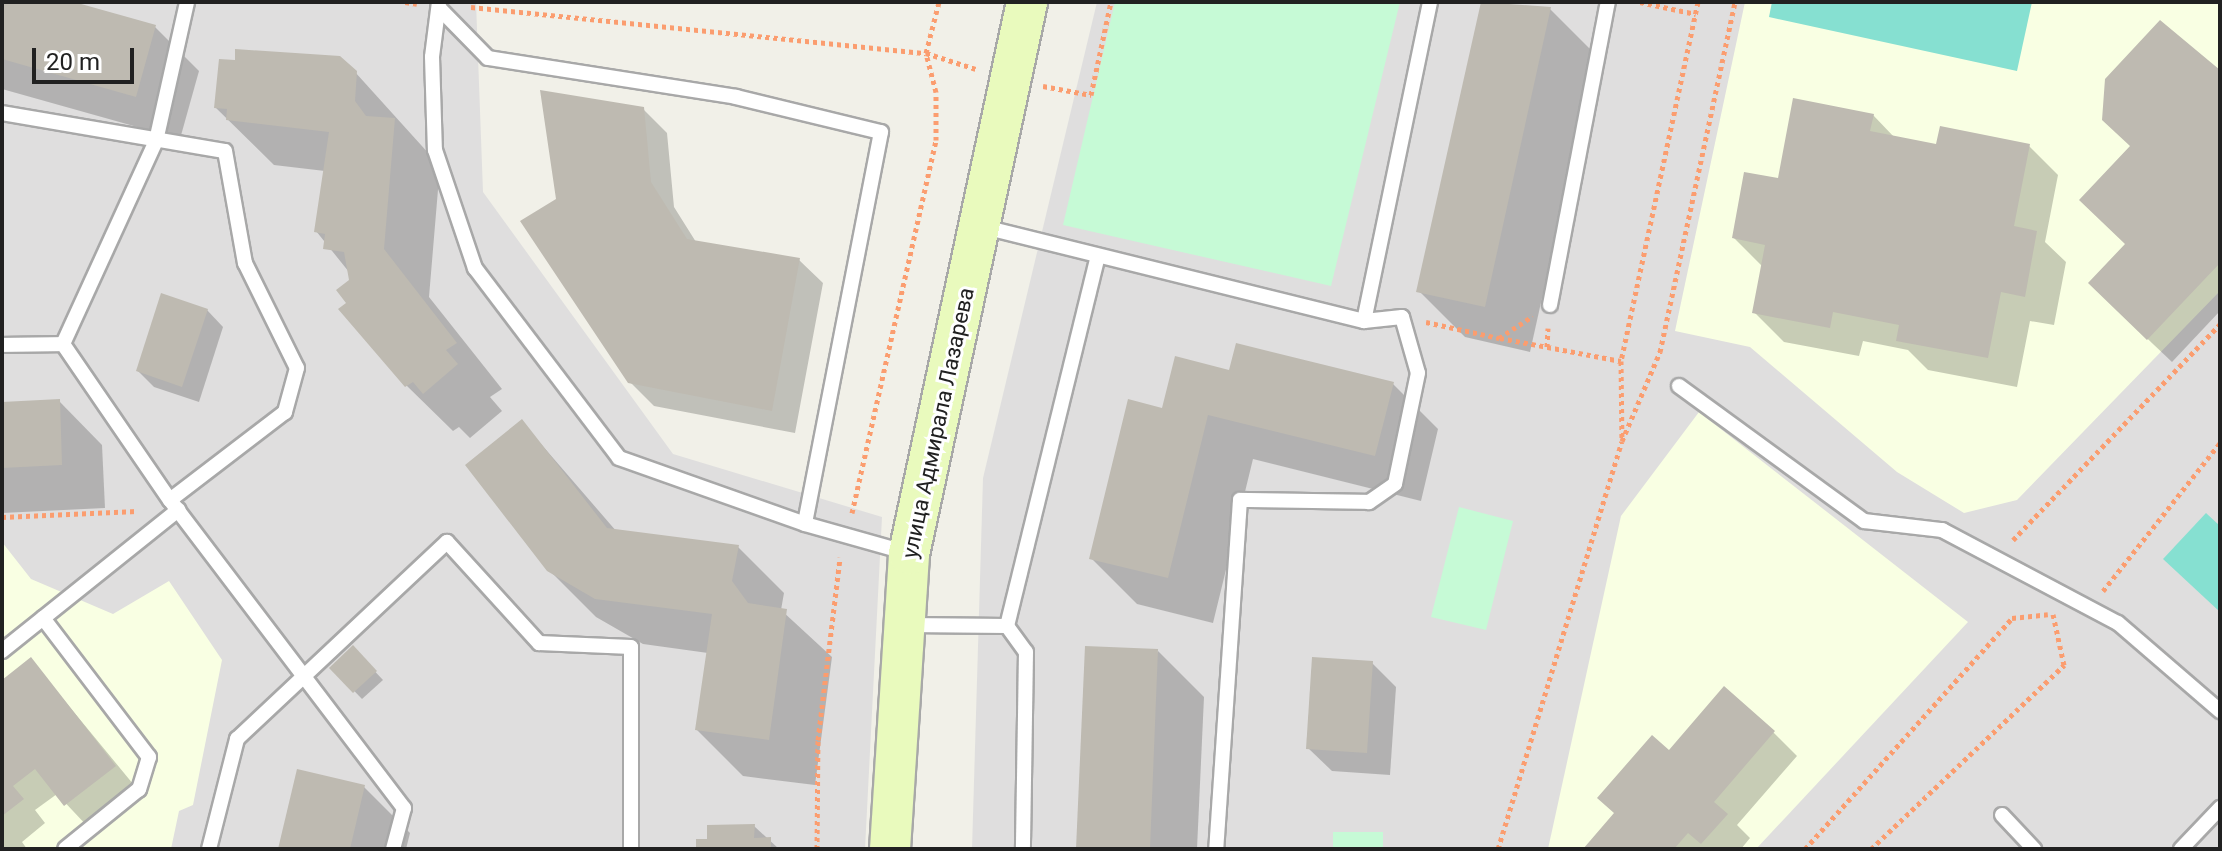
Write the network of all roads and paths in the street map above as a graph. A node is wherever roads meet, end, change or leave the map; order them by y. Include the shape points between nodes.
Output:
1 (187, 2) edge
2 (405, 2) edge
3 (939, 2) edge
4 (1027, 2) edge
5 (1430, 2) edge
6 (1608, 2) edge
7 (1640, 2) edge
8 (1698, 2) edge
9 (1735, 2) edge
10 (439, 5) edge
11 (1696, 14) junction
12 (926, 53) junction
13 (2, 113) edge
14 (156, 141) junction
15 (980, 226) junction
16 (1098, 256) junction
17 (1550, 305) joint
18 (1402, 317) junction
19 (1364, 321) junction
20 (2220, 324) edge
21 (1499, 338) junction
22 (63, 344) junction
23 (2, 345) edge
24 (1621, 361) junction
25 (1679, 386) dead end
26 (1622, 441) junction
27 (2220, 443) edge
28 (174, 505) junction
29 (2, 517) edge
30 (805, 524) junction
31 (845, 536) junction
32 (909, 554) junction
33 (1995, 558) junction
34 (2064, 595) junction
35 (2090, 608) junction
36 (2053, 613) junction
37 (43, 618) junction
38 (904, 625) junction
39 (1007, 626) junction
40 (2, 651) edge
41 (304, 671) junction
42 (2220, 711) edge
43 (2220, 808) edge
44 (2002, 815) dead end
45 (65, 849) edge
46 (209, 849) edge
47 (393, 849) edge
48 (631, 849) edge
49 (817, 849) edge
50 (890, 849) edge
51 (1023, 849) edge
52 (1216, 849) edge
53 (1498, 849) edge
54 (1805, 849) edge
55 (1871, 849) edge
56 (2034, 849) edge
57 (2181, 849) edge

1 - 14 lane
2 - 10 path
3 - 12 path
4 - 15 street, улица Адмирала Лазарева
5 - 19 lane
6 - 17 lane
7 - 11 path
8 - 11 path
9 - 26 path via 1660,352
10 - 12 path
10 - 30 lane via 432,57 435,150 475,268 619,458
10 - 30 lane via 488,58 736,97 881,132
11 - 24 path
12 - 31 path via 936,92 936,140
13 - 14 lane
14 - 22 lane
14 - 28 lane via 225,151 245,263 297,368 285,412
15 - 16 lane
15 - 32 street, улица Адмирала Лазарева
16 - 19 lane
16 - 39 lane
17 - 21 path
18 - 19 lane
18 - 21 path
18 - 52 lane via 1418,373 1395,484 1369,502 1240,500
20 - 33 path
21 - 24 path
22 - 23 lane
22 - 28 lane
24 - 26 path
25 - 33 lane via 1864,521 1942,530
26 - 53 path
27 - 35 path
28 - 29 path
28 - 37 lane
28 - 41 lane
30 - 31 lane
31 - 32 lane
31 - 49 path via 818,740
32 - 38 street, улица Адмирала Лазарева
33 - 34 lane
34 - 35 lane
34 - 36 path
35 - 42 lane via 2118,623
36 - 54 path via 2012,618
36 - 55 path via 2064,665
37 - 40 lane
37 - 45 lane via 149,757 139,789
38 - 39 lane
38 - 50 street, улица Адмирала Лазарева
39 - 51 lane via 1026,652
41 - 46 lane via 237,739
41 - 47 lane via 404,808
41 - 48 lane via 447,542 539,643 631,647
43 - 57 lane
44 - 56 lane

